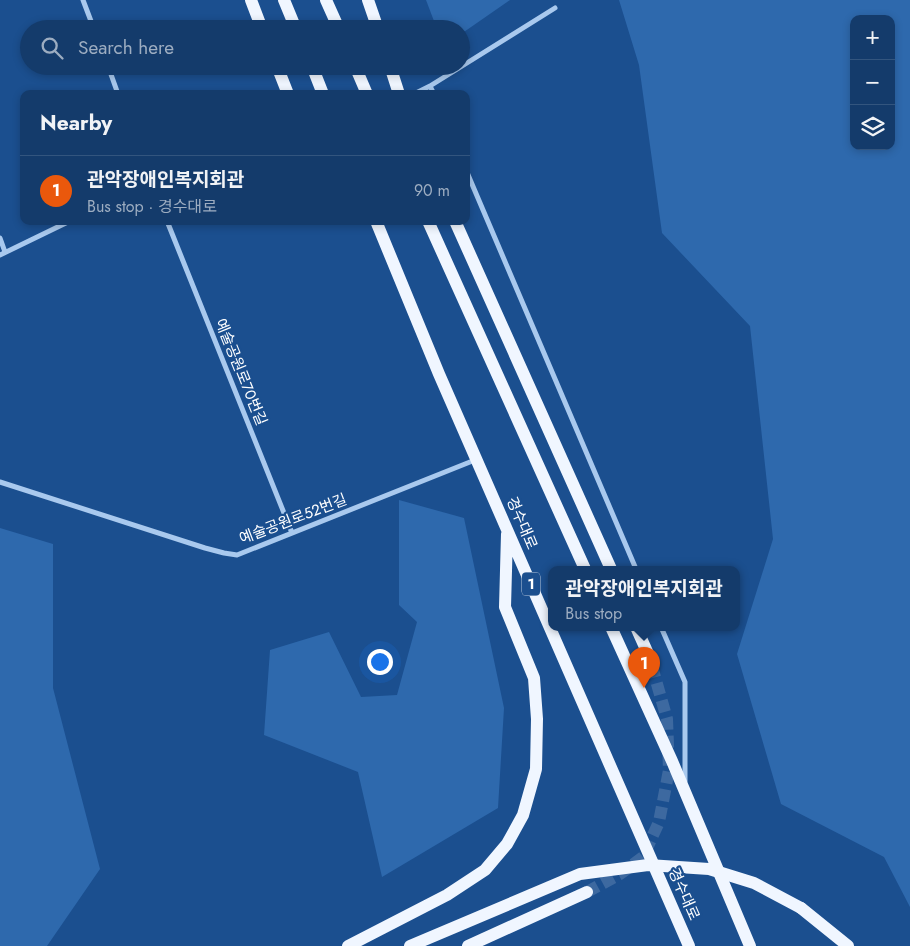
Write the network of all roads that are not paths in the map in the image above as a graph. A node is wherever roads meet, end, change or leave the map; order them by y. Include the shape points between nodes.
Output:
1 (83, 0) edge
2 (251, 0) edge
3 (284, 0) edge
4 (326, 0) edge
5 (368, 0) edge
6 (555, 8) dead end
7 (91, 20) edge
8 (259, 20) edge
9 (292, 20) edge
10 (335, 20) edge
11 (375, 20) edge
12 (470, 61) edge
13 (111, 75) edge
14 (281, 75) edge
15 (316, 75) edge
16 (359, 75) edge
17 (393, 75) edge
18 (448, 75) edge
19 (430, 86) junction
20 (117, 90) edge
21 (286, 90) edge
22 (321, 90) edge
23 (365, 90) edge
24 (398, 90) edge
25 (422, 90) edge
26 (432, 90) edge
27 (470, 179) edge
28 (62, 225) edge
29 (169, 225) edge
30 (378, 225) edge
31 (430, 225) edge
32 (457, 225) edge
33 (0, 238) edge
34 (3, 253) edge
35 (478, 459) junction
36 (0, 482) edge
37 (507, 529) junction
38 (292, 533) junction
39 (584, 566) edge
40 (610, 566) edge
41 (635, 566) edge
42 (548, 623) edge
43 (552, 631) edge
44 (613, 631) edge
45 (638, 631) edge
46 (663, 631) edge
47 (650, 656) tunnel mouth
48 (685, 792) junction
49 (587, 892) tunnel mouth
50 (348, 946) edge
51 (410, 946) edge
52 (468, 946) edge
53 (689, 946) edge
54 (750, 946) edge
55 (848, 946) edge

1 - 7 street
2 - 8 main road
3 - 9 main road
4 - 10 main road
5 - 11 main road
6 - 12 street
13 - 20 street
14 - 21 main road
15 - 22 main road
16 - 23 main road
17 - 24 main road
18 - 19 street
19 - 25 street
19 - 26 street
27 - 41 street
28 - 34 street
29 - 38 street, 예술공원로70번길
30 - 35 main road, 경수대로 / 1
31 - 39 main road
32 - 40 main road
33 - 34 street
35 - 37 main road, 경수대로 / 1
35 - 38 street, 예술공원로52번길
36 - 38 street, 예술공원로52번길 via 224,553 237,555
37 - 42 main road, 경수대로 / 1
37 - 50 main road via 505,607 534,678 537,720 536,769 523,815 507,844 485,870 447,895
43 - 53 main road, 경수대로 / 1
44 - 48 main road
45 - 47 main road
46 - 48 street via 685,682
48 - 54 main road
49 - 52 main road
51 - 55 main road, bridge via 580,874 648,865 709,869 754,883 801,908

